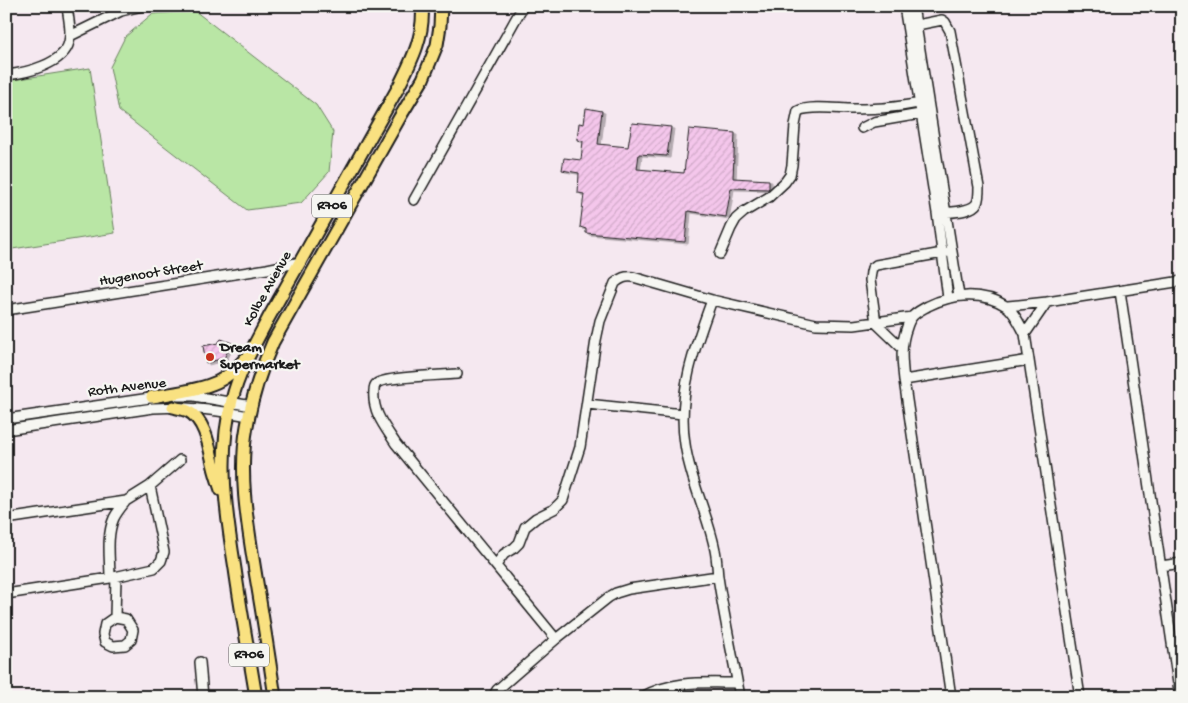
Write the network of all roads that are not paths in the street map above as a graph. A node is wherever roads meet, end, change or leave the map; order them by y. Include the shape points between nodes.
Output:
1 (67, 6) edge
2 (142, 6) edge
3 (422, 6) edge
4 (441, 6) edge
5 (523, 6) edge
6 (904, 6) edge
7 (913, 6) edge
8 (912, 26) junction
9 (70, 36) junction
10 (6, 76) edge
11 (923, 102) junction
12 (925, 113) junction
13 (862, 128) dead end
14 (414, 200) dead end
15 (937, 213) junction
16 (947, 213) junction
17 (952, 251) junction
18 (942, 253) junction
19 (720, 254) dead end
20 (300, 262) junction
21 (1182, 281) edge
22 (1120, 291) junction
23 (959, 296) junction
24 (948, 298) junction
25 (712, 300) junction
26 (1047, 302) junction
27 (1008, 306) junction
28 (6, 310) edge
29 (912, 317) junction
30 (876, 323) junction
31 (1025, 334) junction
32 (902, 348) junction
33 (249, 354) junction
34 (1030, 360) junction
35 (457, 374) dead end
36 (904, 380) junction
37 (152, 397) junction
38 (587, 404) junction
39 (173, 407) junction
40 (230, 408) junction
41 (250, 411) junction
42 (683, 414) junction
43 (6, 419) edge
44 (6, 430) edge
45 (180, 460) dead end
46 (150, 486) junction
47 (126, 501) junction
48 (225, 502) junction
49 (6, 520) edge
50 (1182, 563) edge
51 (496, 566) junction
52 (1161, 566) junction
53 (718, 576) junction
54 (113, 578) junction
55 (6, 594) edge
56 (115, 617) dead end
57 (556, 638) junction
58 (200, 662) dead end
59 (737, 682) junction
60 (203, 697) edge
61 (256, 697) edge
62 (275, 697) edge
63 (494, 697) edge
64 (642, 697) edge
65 (740, 697) edge
66 (951, 697) edge
67 (1080, 697) edge
68 (1180, 697) edge

1 - 9 street
2 - 9 street via 121,11
3 - 20 main road, Kolbe Avenue / R706 via 422,30 398,88
4 - 41 main road, Kolbe Avenue / R706 via 437,45 423,79 273,342
5 - 14 street
6 - 8 street
7 - 8 street
8 - 11 street
8 - 16 street via 942,20 950,31 979,187 976,206
9 - 10 street via 66,50 52,62
11 - 12 street
11 - 19 street via 798,111 790,175 769,196 736,219
12 - 13 street via 874,122
12 - 15 street
12 - 16 street
15 - 16 street
15 - 18 street
16 - 17 street
17 - 18 street
17 - 23 street
18 - 24 street
18 - 30 street via 872,268 870,280
20 - 28 street, Hugenoot Street
20 - 33 main road, Kolbe Avenue / R706
21 - 22 street
22 - 26 street
22 - 52 street
23 - 24 street
23 - 27 street via 983,297
24 - 29 street
25 - 30 street via 816,324
25 - 38 street via 633,276 620,278 600,321
25 - 42 street via 688,372
26 - 27 street
26 - 31 street
27 - 31 street
29 - 30 street
29 - 32 street
30 - 32 street
31 - 34 street
32 - 36 street
33 - 37 main road via 218,382
33 - 40 main road, Kolbe Avenue / R706
34 - 36 street
34 - 67 street
35 - 51 street via 381,380 374,386 374,405 396,444
36 - 66 street
37 - 40 street, Roth Avenue via 184,396
37 - 43 street, Roth Avenue
38 - 42 street
38 - 51 street via 580,447 563,500 525,526 519,544 504,554
39 - 40 street, Roth Avenue
39 - 44 street, Roth Avenue
39 - 48 main road via 188,412 200,424
40 - 41 street, Roth Avenue
40 - 48 main road, Kolbe Avenue / R706
41 - 62 main road, Kolbe Avenue / R706 via 244,468 245,494
42 - 53 street via 685,444 715,550
45 - 46 street
46 - 47 street
46 - 54 street via 164,552 161,561 154,568
47 - 49 street
47 - 54 street via 110,532
48 - 61 main road, Kolbe Avenue / R706
50 - 52 street
51 - 57 street
52 - 68 street
53 - 57 street via 616,593
53 - 59 street
54 - 55 street
54 - 56 street
57 - 63 street via 497,690
58 - 60 street
59 - 64 street via 667,686
59 - 65 street

